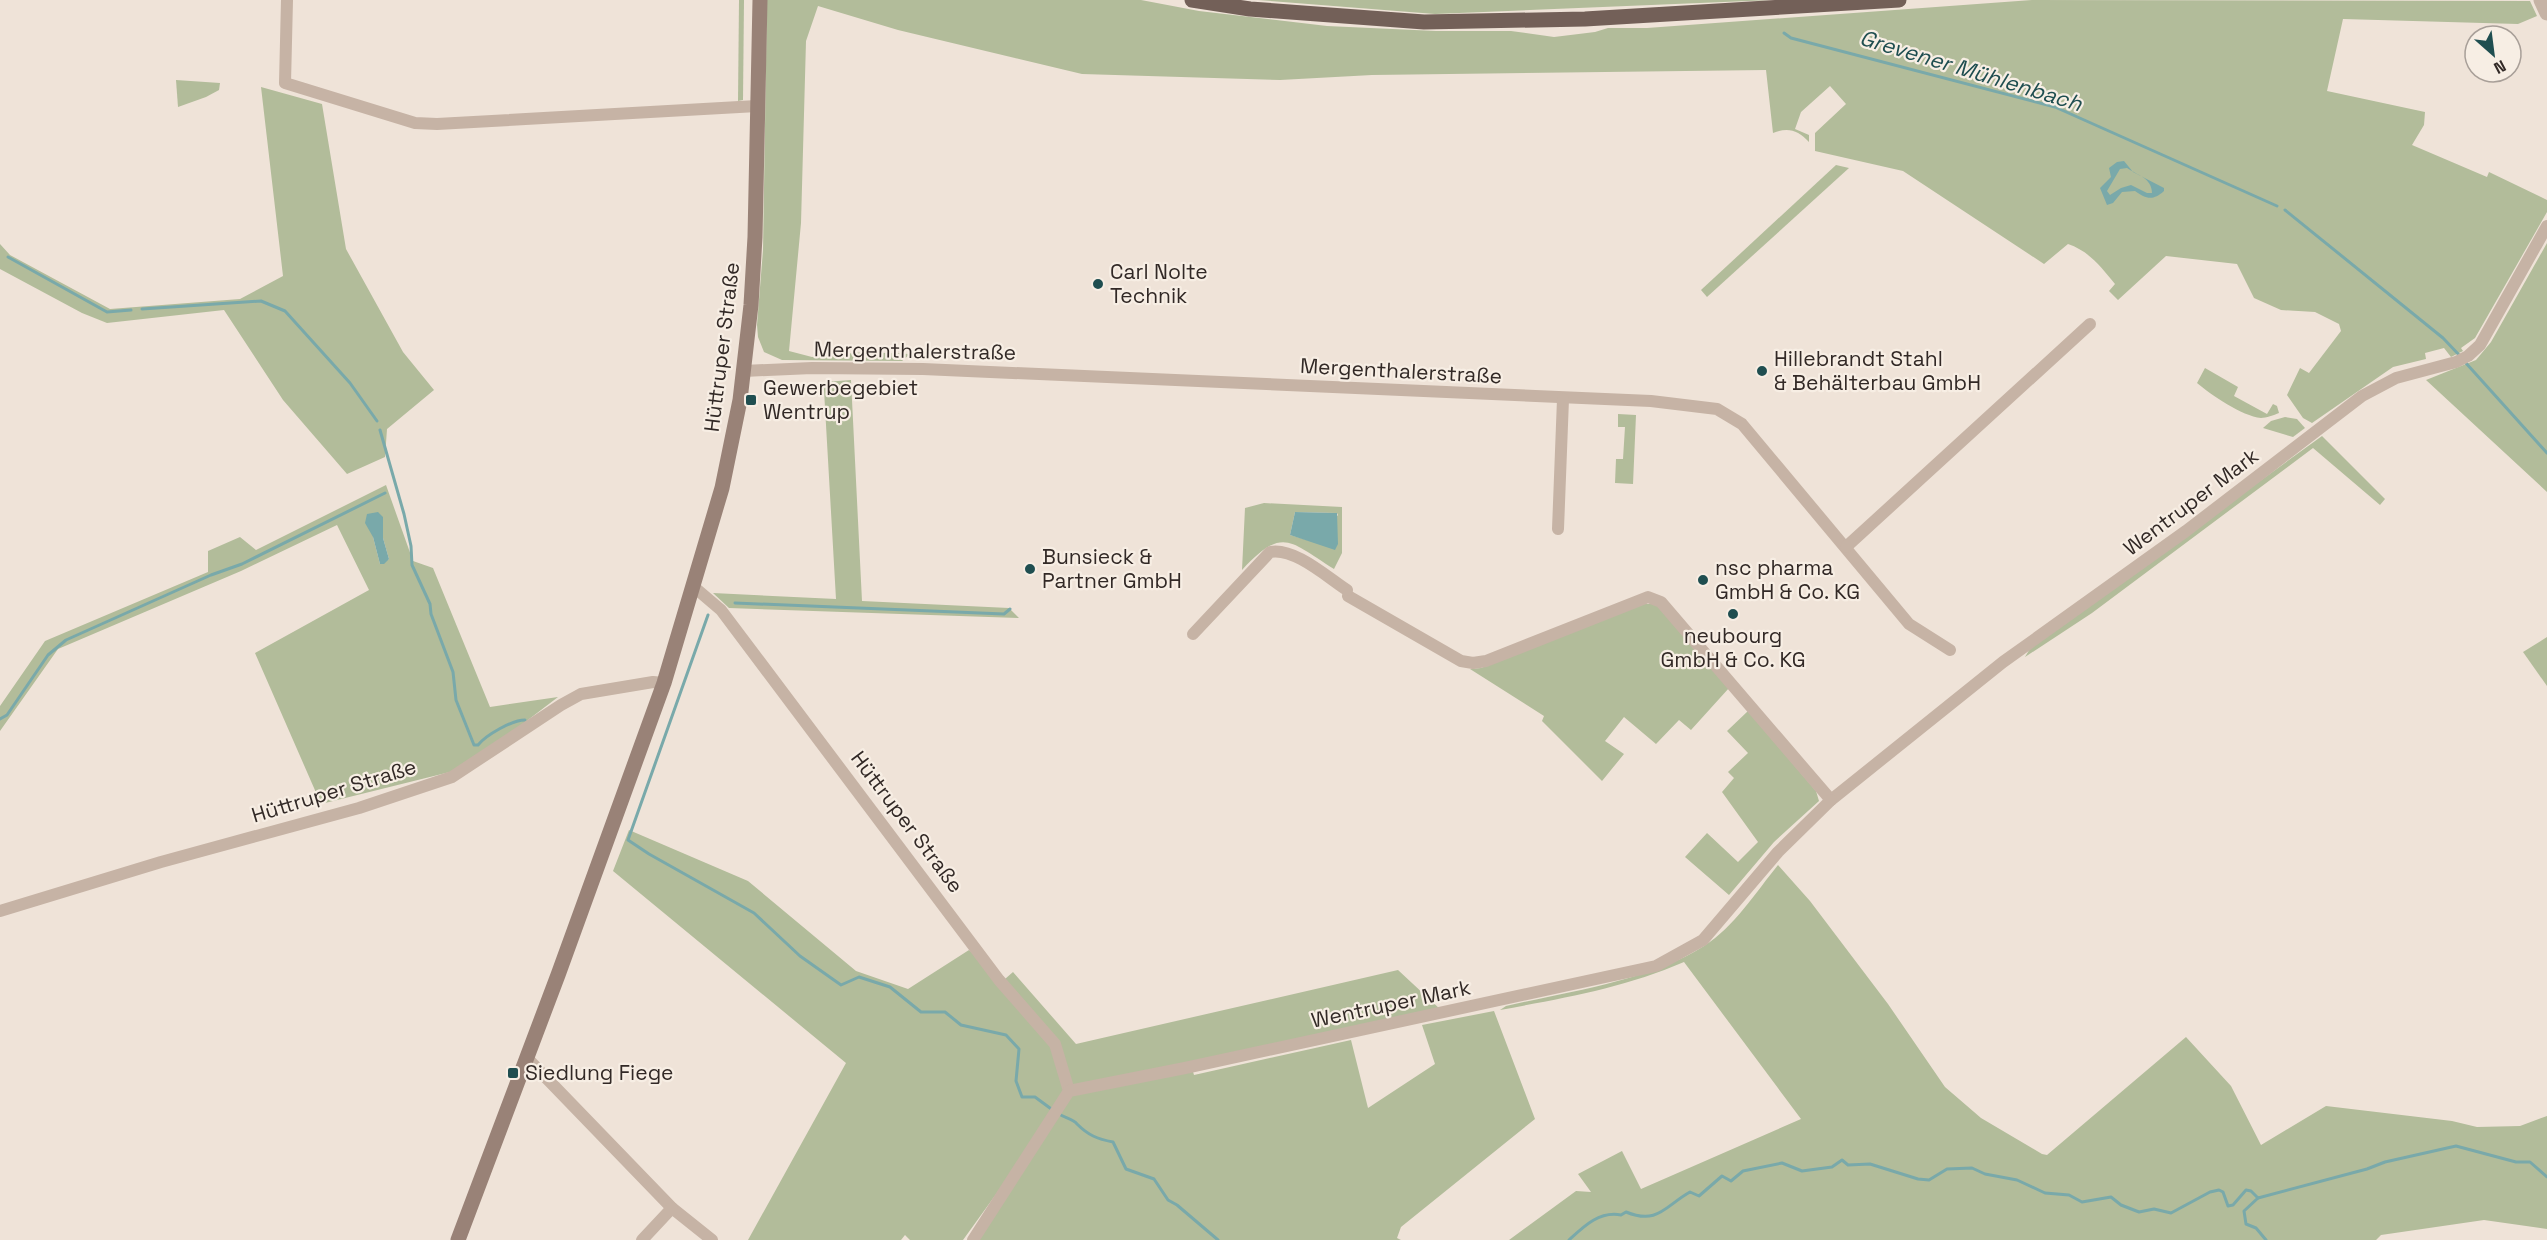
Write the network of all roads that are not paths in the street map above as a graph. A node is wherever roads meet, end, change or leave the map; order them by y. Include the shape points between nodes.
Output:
1 (287, 0) edge
2 (760, 0) edge
3 (1192, 0) edge
4 (1899, 0) edge
5 (2541, 0) edge
6 (2547, 13) edge
7 (757, 106) junction
8 (2547, 226) edge
9 (2090, 324) dead end
10 (744, 371) junction
11 (1563, 399) junction
12 (1558, 529) dead end
13 (1846, 548) junction
14 (694, 587) junction
15 (1193, 634) dead end
16 (1950, 650) dead end
17 (664, 683) junction
18 (1831, 800) junction
19 (0, 911) edge
20 (527, 1058) junction
21 (1069, 1091) junction
22 (672, 1208) junction
23 (458, 1240) edge
24 (642, 1240) edge
25 (712, 1240) edge
26 (973, 1240) edge

1 - 7 street via 285,83 397,118 437,124
2 - 7 main road, Hüttruper Straße
3 - 4 main road via 1250,9 1424,22 1585,20
5 - 6 street
7 - 10 main road, Hüttruper Straße via 755,237
8 - 18 street, Wentruper Mark via 2480,345 2468,356 2396,378 2362,396 2168,545 2003,662
9 - 13 street
10 - 11 street, Mergenthalerstraße via 924,369
10 - 14 main road, Hüttruper Straße via 722,488
11 - 12 street
11 - 13 street, Mergenthalerstraße via 1651,401 1727,413 1742,424
13 - 16 street, Mergenthalerstraße via 1909,624
14 - 17 main road, Hüttruper Straße
14 - 21 street, Hüttruper Straße via 721,610 999,980 1055,1044
15 - 18 street via 1270,552 1279,550 1291,553 1348,593 1461,661 1473,663 1648,597 1661,602
17 - 19 street, Hüttruper Straße via 581,694 452,777 359,808
17 - 20 main road, Hüttruper Straße
18 - 21 street, Wentruper Mark via 1778,852 1703,940 1656,966
20 - 22 street
20 - 23 main road, Hüttruper Straße
21 - 26 street
22 - 24 street
22 - 25 street

